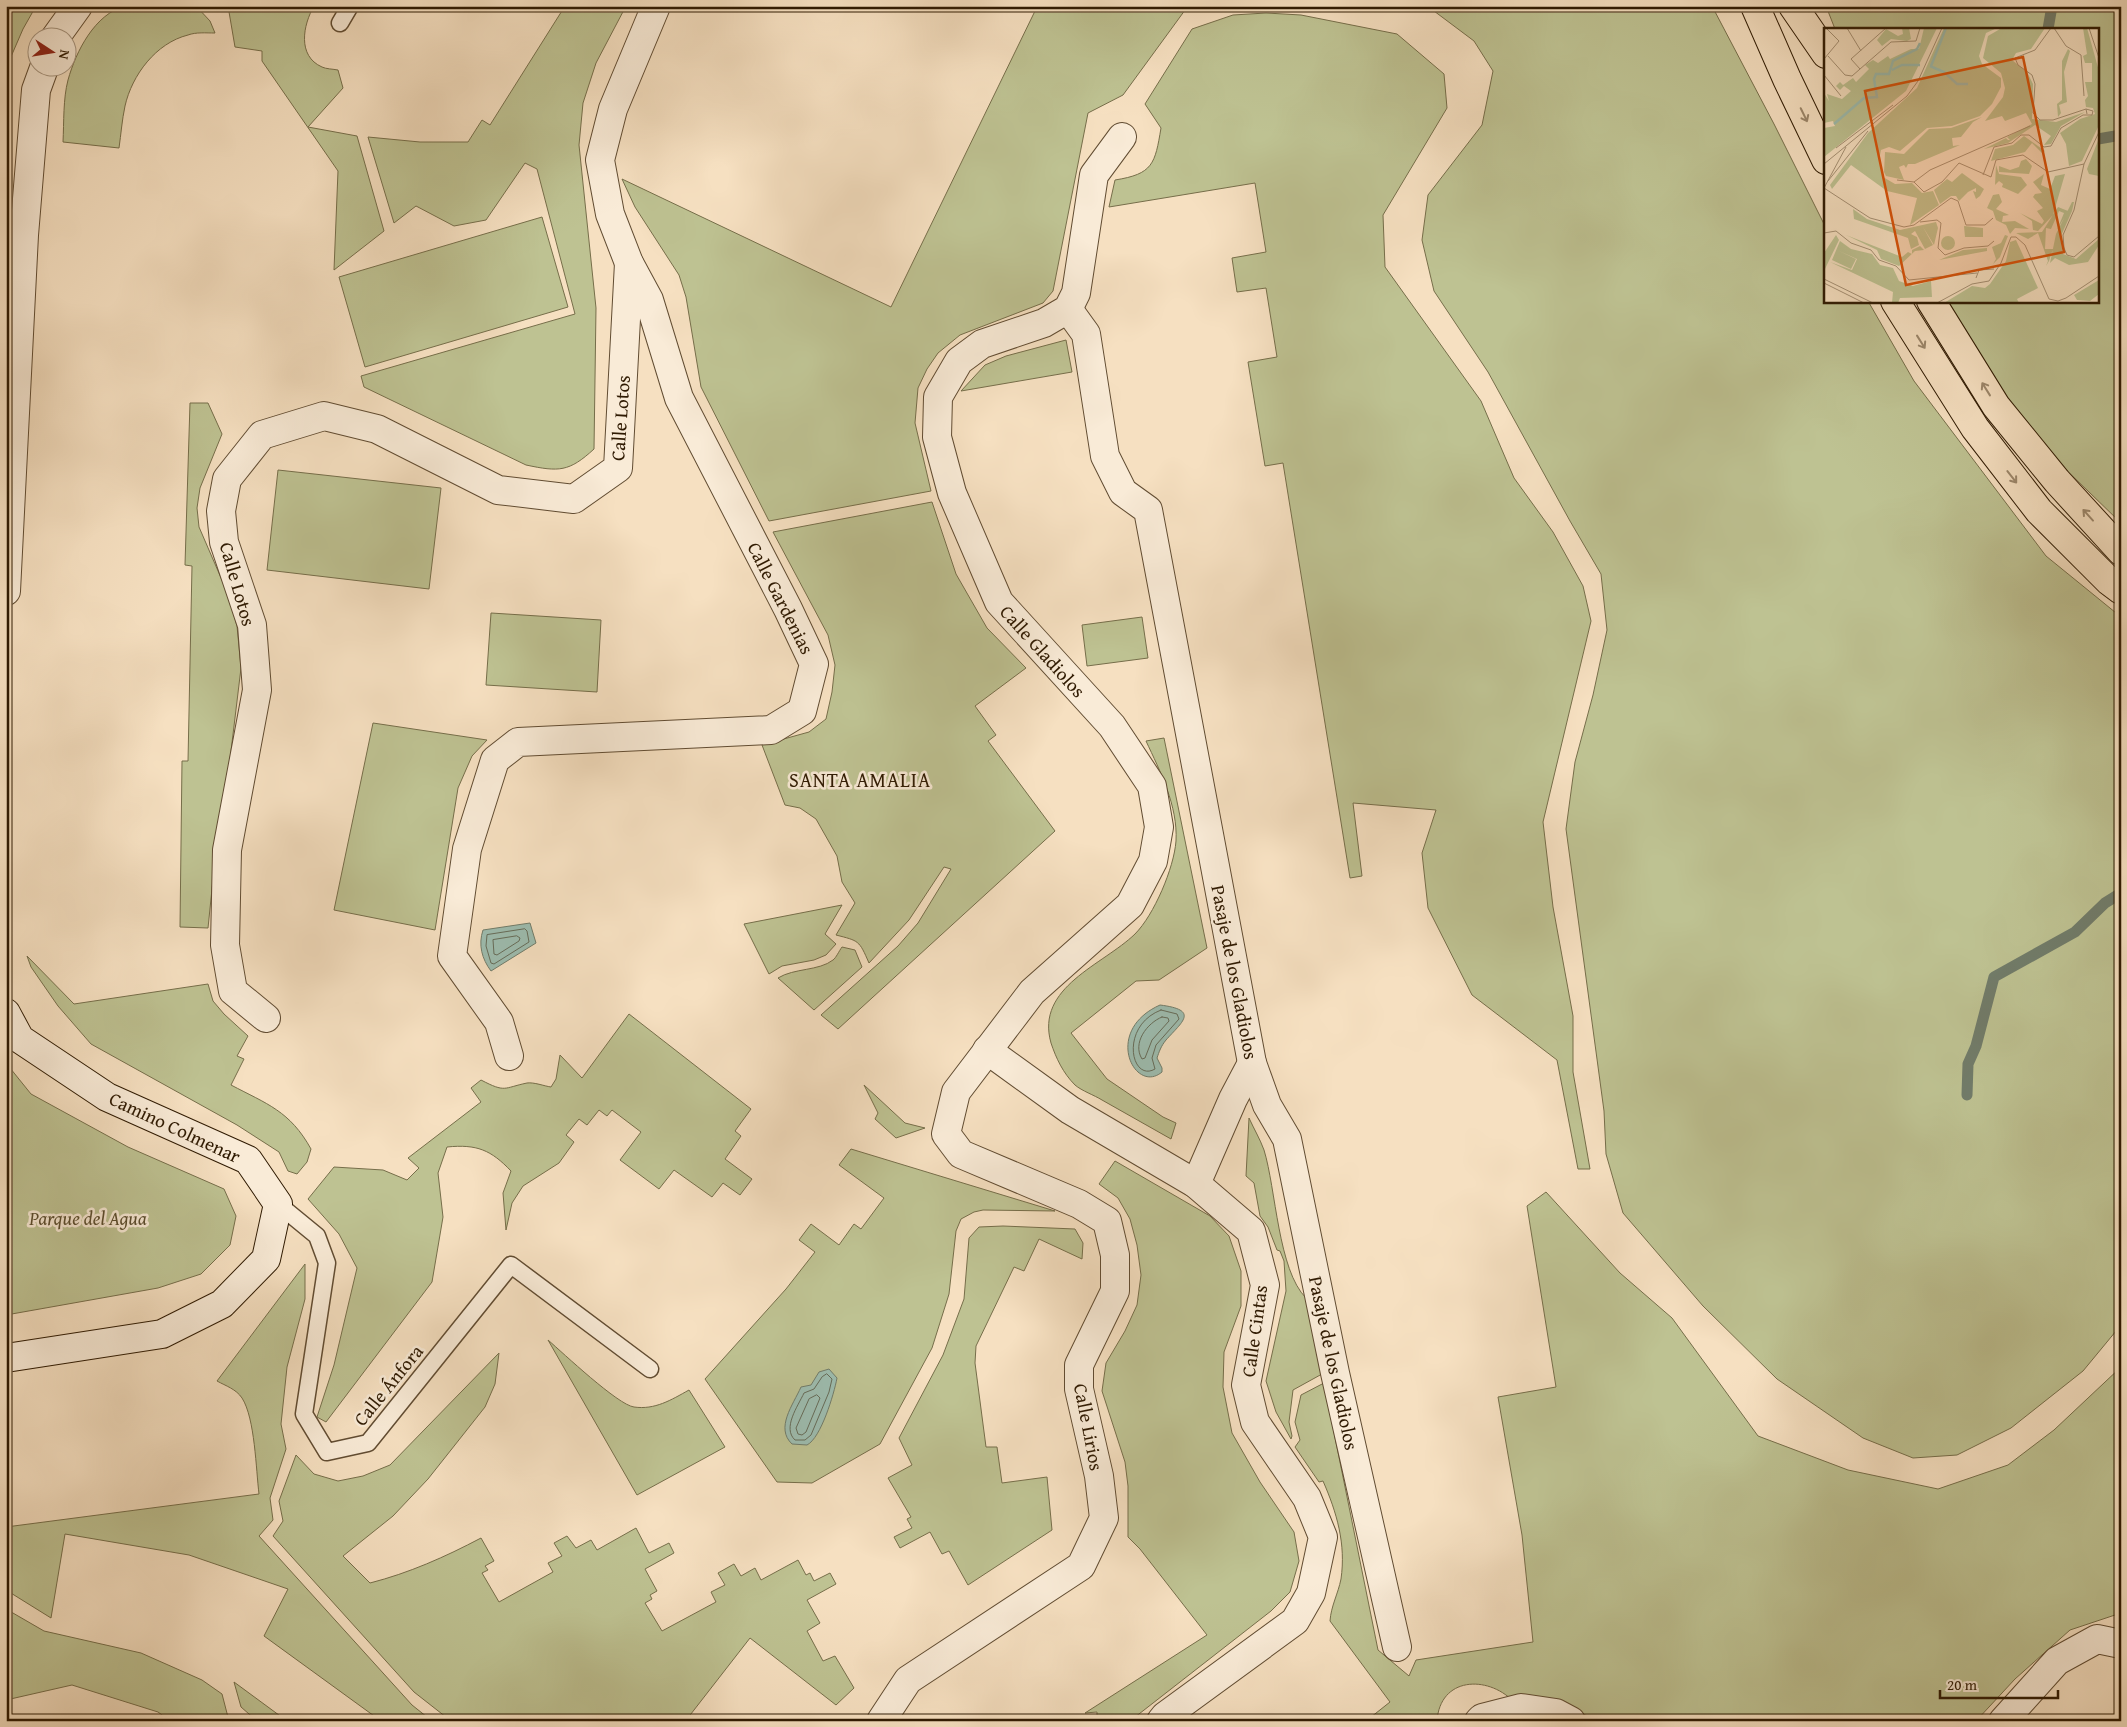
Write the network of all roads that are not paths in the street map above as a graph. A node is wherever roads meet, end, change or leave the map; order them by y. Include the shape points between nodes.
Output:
1 (78, 6) edge
2 (350, 6) edge
3 (656, 6) edge
4 (1739, 6) edge
5 (1755, 6) edge
6 (1793, 6) edge
7 (1807, 6) edge
8 (340, 23) dead end
9 (62, 28) edge
10 (1824, 47) edge
11 (1824, 49) edge
12 (40, 78) edge
13 (1786, 79) junction
14 (1122, 137) dead end
15 (1824, 156) edge
16 (629, 263) junction
17 (1896, 302) edge
18 (1932, 302) edge
19 (1068, 308) junction
20 (2121, 551) edge
21 (2121, 590) edge
22 (6, 591) edge
23 (6, 1014) edge
24 (266, 1018) dead end
25 (987, 1050) junction
26 (509, 1056) dead end
27 (1252, 1063) junction
28 (946, 1134) joint
29 (1196, 1184) junction
30 (278, 1204) junction
31 (6, 1358) edge
32 (650, 1369) dead end
33 (2121, 1644) edge
34 (1397, 1647) dead end
35 (1480, 1720) edge
36 (881, 1721) edge
37 (1161, 1721) edge
38 (1572, 1721) edge
39 (2004, 1721) edge

1 - 9 street
2 - 8 lane
3 - 16 street, Calle Gardenias via 613,109 600,160 610,214
4 - 13 main road
5 - 13 main road
6 - 11 main road
7 - 10 main road
12 - 22 street via 36,90 24,235
13 -> 15 main road
14 - 19 street via 1094,176 1076,292
16 - 24 street, Calle Lotos via 618,468 574,499 498,490 377,429 324,416 262,434 227,478 221,511 224,542 252,625 258,690 227,850 225,945 233,991
16 - 26 street, Calle Gardenias via 649,300 679,398 814,664 802,711 771,730 518,742 495,760 467,849 452,956 499,1022
17 -> 21 main road via 1975,428 2039,511
20 -> 18 main road via 2057,481 1996,406
19 - 25 street, Calle Gladiolos via 1044,323 982,344 959,361 938,397 937,437 952,493 999,602 1112,726 1152,786 1159,827 1153,861 1130,905 1032,992
19 - 27 street, Pasaje de los Gladiolos via 1086,334 1105,456 1123,492 1148,510
23 - 30 street, Camino Colmenar via 20,1039 107,1097 248,1160
25 - 28 street, Calle Gladiolos via 956,1092
25 - 29 street, Calle Cintas via 1070,1110
27 - 29 street
27 - 34 street, Pasaje de los Gladiolos via 1267,1105 1287,1139 1335,1373
28 - 36 street, Calle Lirios via 961,1154 1080,1204 1106,1221 1115,1255 1115,1291 1079,1365 1079,1389 1099,1476 1104,1518 1081,1566 908,1680
29 - 37 street, Calle Cintas via 1251,1232 1265,1285 1246,1384 1250,1403 1255,1422 1307,1498 1323,1537 1311,1593 1295,1621
30 - 31 street via 266,1260 222,1304 162,1334
30 - 32 lane, Calle Ánfora via 317,1236 327,1263 304,1414 327,1452 368,1443 511,1265
33 - 39 street via 2097,1639 2057,1661
35 - 38 street via 1521,1708 1556,1713

